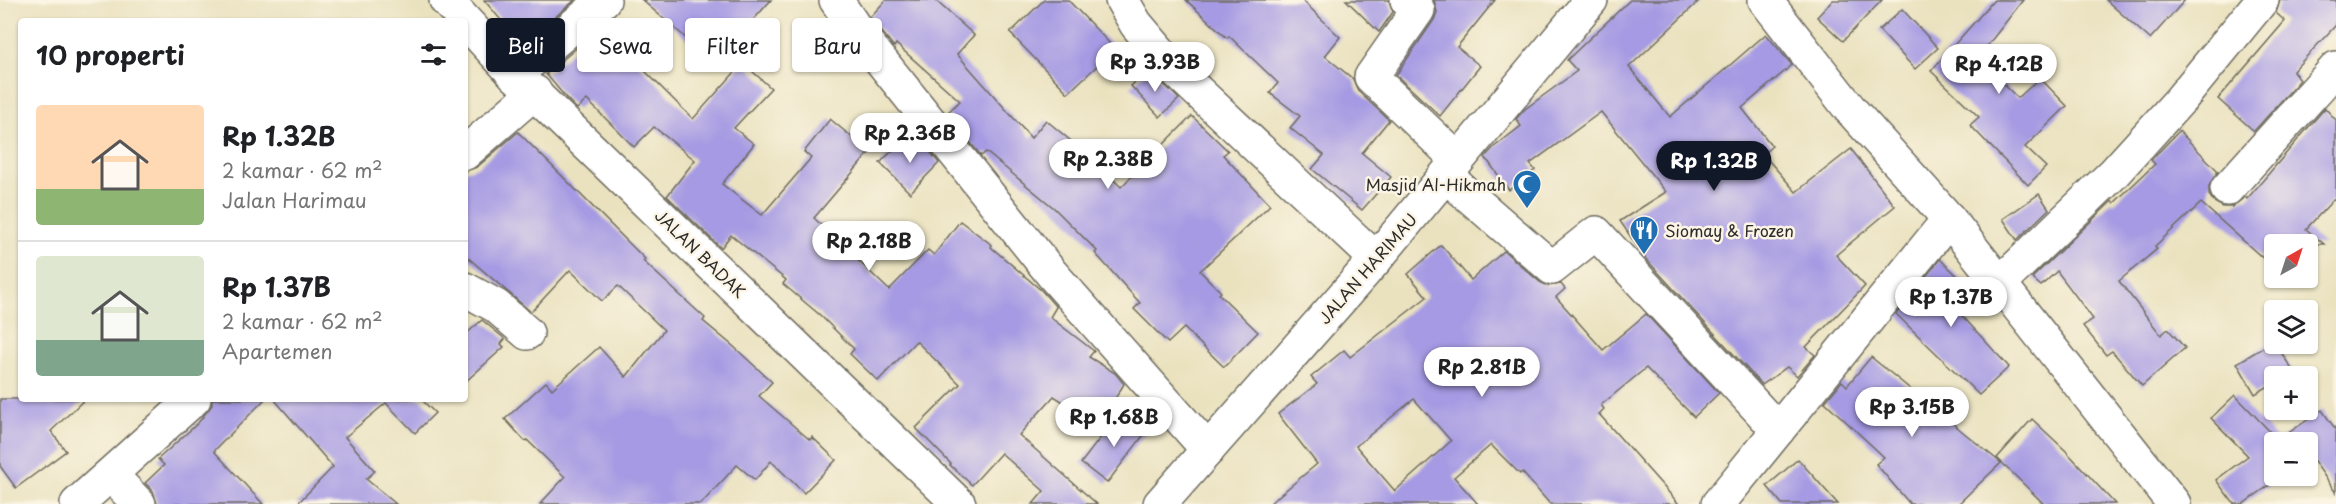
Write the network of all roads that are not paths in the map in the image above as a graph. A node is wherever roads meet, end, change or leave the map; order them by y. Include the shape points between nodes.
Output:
1 (446, 0) edge
2 (604, 0) edge
3 (836, 0) edge
4 (1122, 0) edge
5 (1407, 0) edge
6 (1592, 0) edge
7 (1765, 0) edge
8 (2262, 0) edge
9 (463, 18) edge
10 (468, 23) edge
11 (2336, 68) edge
12 (525, 84) junction
13 (468, 150) edge
14 (1452, 168) junction
15 (2227, 189) dead end
16 (1949, 219) junction
17 (1376, 259) junction
18 (2000, 283) junction
19 (468, 292) edge
20 (527, 333) dead end
21 (191, 402) edge
22 (1778, 430) junction
23 (1208, 450) junction
24 (111, 475) junction
25 (77, 504) edge
26 (139, 504) edge
27 (959, 504) edge
28 (1160, 504) edge
29 (1718, 504) edge
30 (2174, 504) edge

1 - 9 street, JALAN BADAK
2 - 12 street
3 - 23 street via 1052,274
4 - 17 street via 1136,24 1175,70
5 - 14 street via 1418,10 1371,77
6 - 14 street, JALAN HARIMAU
7 - 16 street via 1850,109
8 - 18 street via 2113,174
10 - 12 street, JALAN BADAK
11 - 15 street
12 - 13 street
12 - 27 street, JALAN BADAK
14 - 17 street, JALAN HARIMAU
14 - 22 street via 1552,268 1596,233
16 - 18 street
16 - 22 street
17 - 23 street, JALAN HARIMAU
18 - 30 street
19 - 20 street via 496,306
21 - 24 street
22 - 29 street
23 - 28 street, JALAN HARIMAU
24 - 25 street
24 - 26 street

